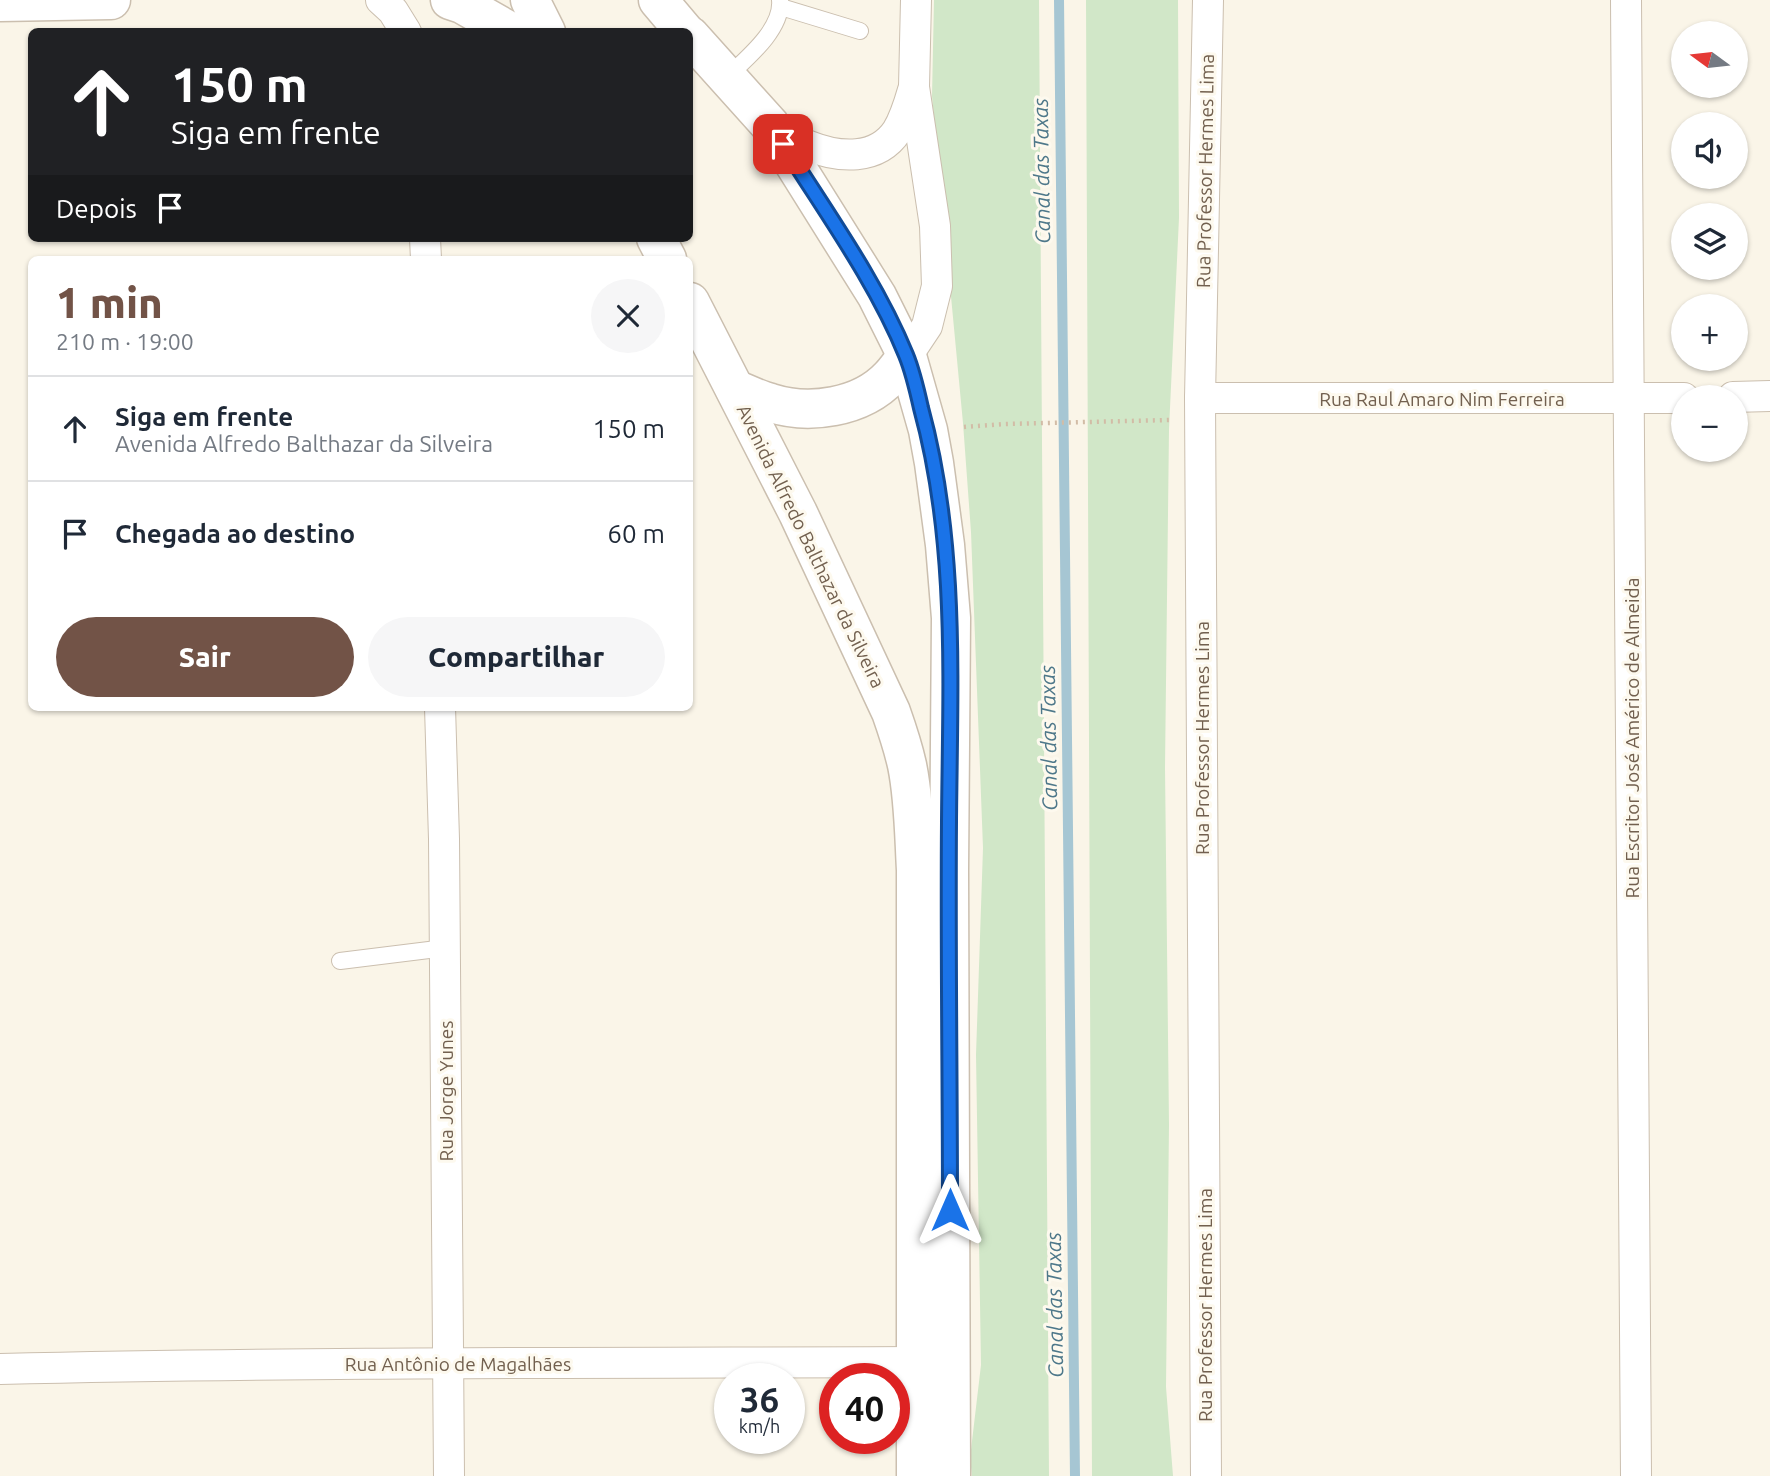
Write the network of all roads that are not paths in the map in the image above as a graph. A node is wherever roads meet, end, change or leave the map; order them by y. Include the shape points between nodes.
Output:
1 (111, 0) edge
2 (381, 0) edge
3 (450, 0) edge
4 (530, 0) edge
5 (658, 0) edge
6 (916, 0) edge
7 (1208, 0) edge
8 (1626, 0) edge
9 (0, 2) edge
10 (780, 3) edge
11 (404, 28) edge
12 (504, 28) edge
13 (544, 28) edge
14 (682, 28) edge
15 (860, 31) dead end
16 (693, 39) edge
17 (727, 77) junction
18 (914, 87) junction
19 (770, 125) junction
20 (693, 308) edge
21 (907, 356) junction
22 (735, 389) junction
23 (1748, 397) edge
24 (1770, 397) edge
25 (1671, 398) edge
26 (1630, 399) junction
27 (1201, 408) junction
28 (440, 711) edge
29 (445, 948) junction
30 (340, 961) dead end
31 (916, 1362) junction
32 (448, 1363) junction
33 (0, 1369) edge
34 (449, 1476) edge
35 (916, 1476) edge
36 (951, 1476) edge
37 (1206, 1476) edge
38 (1636, 1476) edge

1 - 9 street
2 - 11 street
3 - 12 street
4 - 13 street
5 - 14 street
6 - 18 street
7 - 27 street, Rua Professor Hermes Lima
8 - 26 street, Rua Escritor José Américo de Almeida
10 - 15 lane
10 - 17 lane via 760,47
16 - 17 street
17 - 19 street
18 - 19 street via 896,133 882,146 860,155 806,146
18 - 21 street via 935,226 937,286 927,326
19 - 21 street via 877,296
20 - 22 street, Avenida Alfredo Balthazar da Silveira
21 - 22 street via 869,393 820,408 772,404
21 - 36 street via 934,463 951,618
22 - 31 street, Avenida Alfredo Balthazar da Silveira via 891,712 908,767 916,870
23 - 24 street
25 - 26 street, Rua Raul Amaro Nim Ferreira
26 - 27 street, Rua Raul Amaro Nim Ferreira
26 - 38 street, Rua Escritor José Américo de Almeida
27 - 37 street, Rua Professor Hermes Lima
28 - 29 street, Rua Jorge Yunes
29 - 30 lane
29 - 32 street, Rua Jorge Yunes
31 - 32 street, Rua Antônio de Magalhães
31 - 35 street
32 - 33 street, Rua Antônio de Magalhães
32 - 34 street, Rua Jorge Yunes

